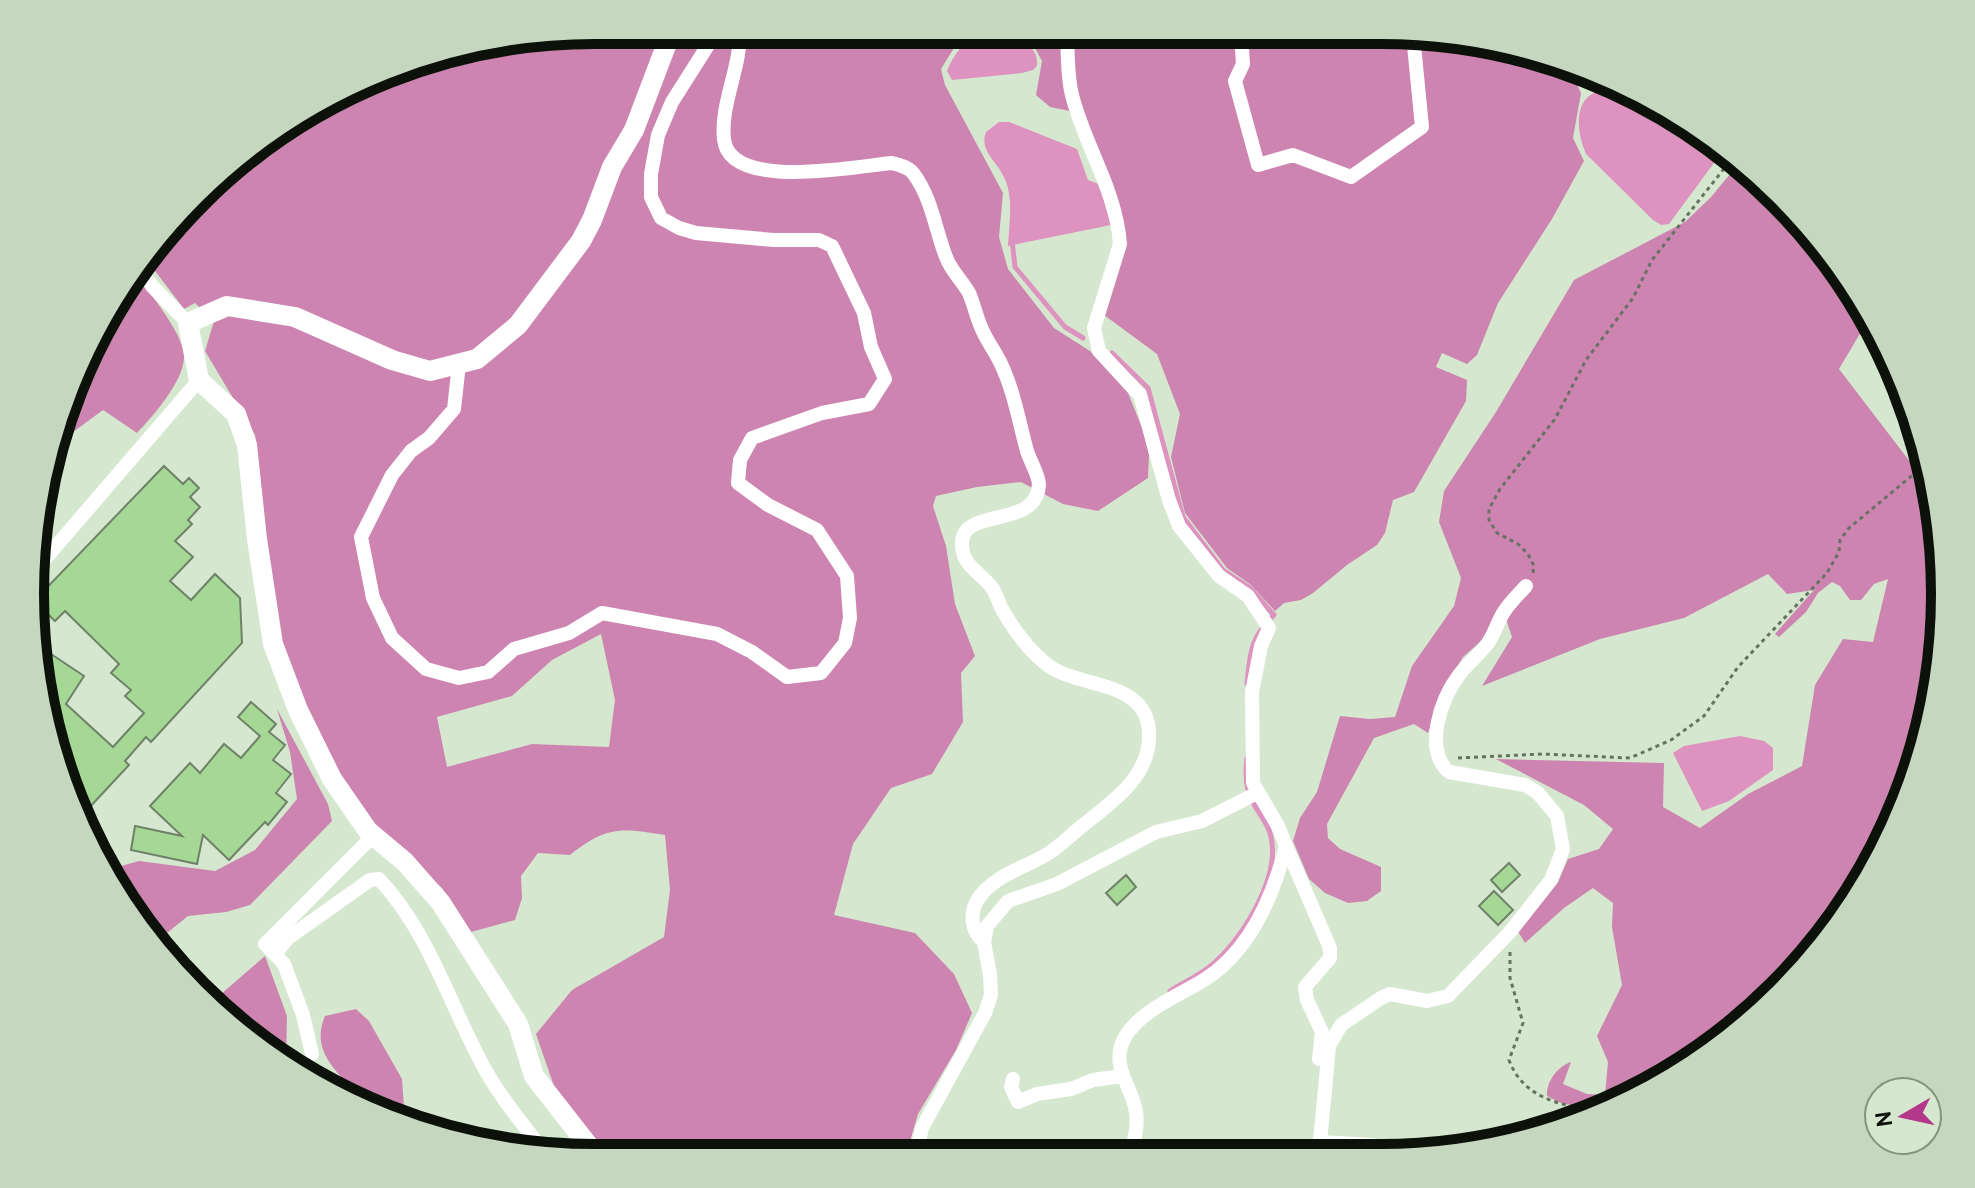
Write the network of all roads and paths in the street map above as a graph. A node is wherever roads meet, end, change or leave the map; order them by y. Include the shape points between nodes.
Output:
1 (667, 44) edge
2 (709, 44) edge
3 (739, 44) edge
4 (1068, 44) edge
5 (1242, 44) edge
6 (1414, 45) edge
7 (1726, 166) edge
8 (146, 276) edge
9 (188, 323) junction
10 (459, 364) junction
11 (199, 380) junction
12 (1917, 472) edge
13 (45, 559) edge
14 (1526, 586) joint
15 (1442, 766) junction
16 (1252, 796) junction
17 (373, 836) junction
18 (1286, 846) junction
19 (1510, 932) junction
20 (984, 942) junction
21 (275, 954) junction
22 (312, 1054) dead end
23 (1119, 1077) junction
24 (1013, 1079) dead end
25 (1326, 1081) junction
26 (1577, 1108) edge
27 (536, 1141) edge
28 (587, 1144) edge
29 (918, 1144) edge
30 (1134, 1144) edge
31 (1319, 1144) edge

1 - 10 street via 634,130 581,241 518,325 477,359
2 - 10 street via 658,135 651,197 661,218 696,233 799,238 832,246 864,313 885,379 869,404 822,413 752,438 740,460 738,483 817,530 847,576 850,618 845,643 821,673 787,677 717,634 602,613 569,633 514,649 488,672 459,678 426,669 392,638 373,598 361,537 392,475 454,409
3 - 20 street via 724,140 734,159 784,173 892,163 912,171 935,216 949,264 968,291 1006,377 1039,485 1025,508 972,524 962,537 963,554 1045,663 1130,697 1147,724 1150,736 1142,765 1124,791 1049,853 1015,870 978,899 973,925
4 - 16 street via 1072,95 1109,187 1119,231 1120,244 1094,328 1099,351 1140,395 1179,526 1219,576 1248,596 1269,628 1252,692
5 - 6 street via 1243,64 1235,81 1258,165 1293,155 1351,177 1422,127
7 - 14 path via 1652,260 1633,298 1586,360 1555,419 1489,509 1497,533 1518,544 1534,566
8 - 9 street
9 - 10 street via 227,306 295,317 430,371
9 - 11 street
11 - 13 street
11 - 17 street via 236,414 247,445 273,644 293,697 332,779
12 - 15 path via 1849,528 1827,573 1738,667 1690,729 1630,758 1490,755 1450,760
14 - 15 street via 1448,694 1435,741
15 - 19 street via 1458,775 1525,785 1557,816 1563,849 1551,880
16 - 18 street via 1278,826
16 - 20 street via 1202,821 1156,832 1057,884 1008,901 987,926
17 - 21 street via 265,944
17 - 28 street via 441,903 518,1024 534,1076
18 - 23 street via 1264,908 1245,942 1219,970 1132,1028 1119,1054
18 - 25 street via 1330,948 1330,958 1305,987 1322,1032 1320,1081
19 - 25 street via 1448,996 1427,1001 1390,994 1341,1025 1329,1046
19 - 26 path via 1510,978 1523,1023 1509,1060 1515,1075 1538,1094
20 - 29 street via 991,995
21 - 22 street via 284,964 303,1015
21 - 27 street via 288,938 370,880 379,879 415,924 482,1064
23 - 24 street via 1018,1102
23 - 30 street via 1136,1109
25 - 31 street

